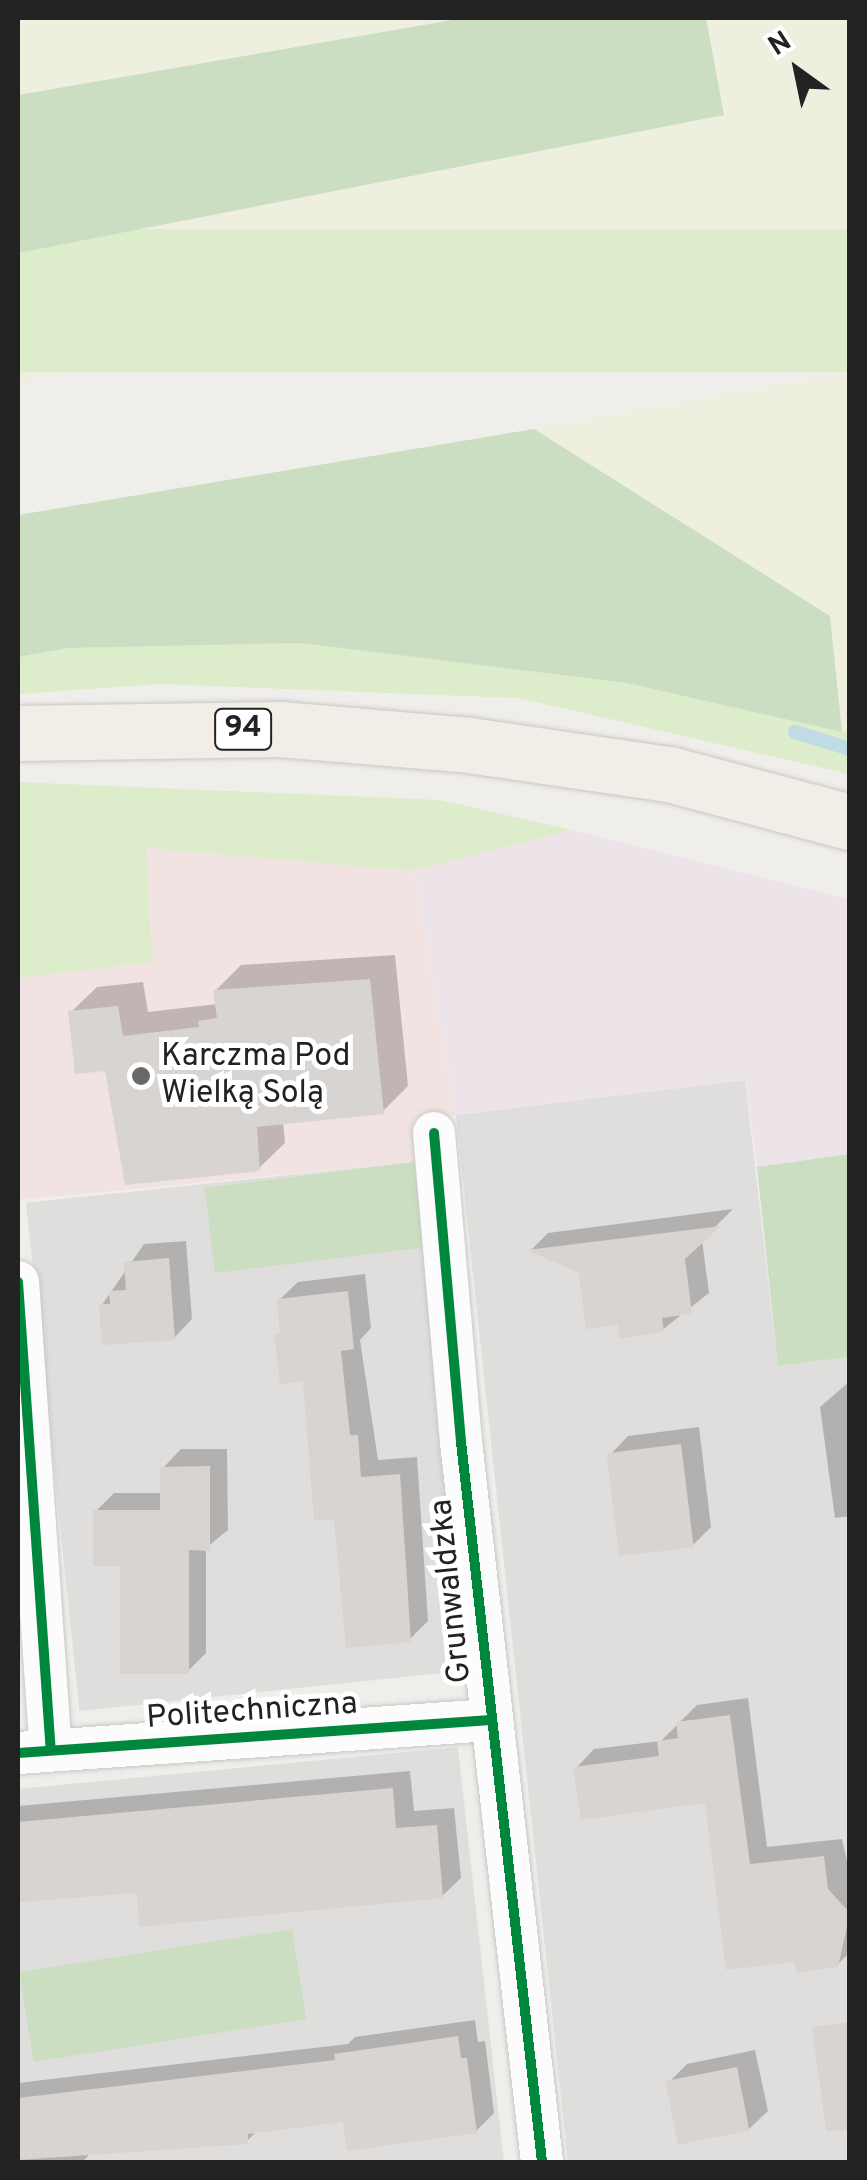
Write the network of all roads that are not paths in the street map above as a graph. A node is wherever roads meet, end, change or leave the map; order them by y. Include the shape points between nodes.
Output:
1 (18, 733) edge
2 (850, 822) edge
3 (434, 1133) dead end
4 (18, 1282) edge
5 (491, 1720) junction
6 (34, 1751) edge
7 (542, 2162) edge

1 - 2 main road, 94 via 280,729 468,745 668,774
3 - 5 street, Grunwaldzka
4 - 6 street
5 - 6 street, Politechniczna
5 - 7 street, Grunwaldzka

